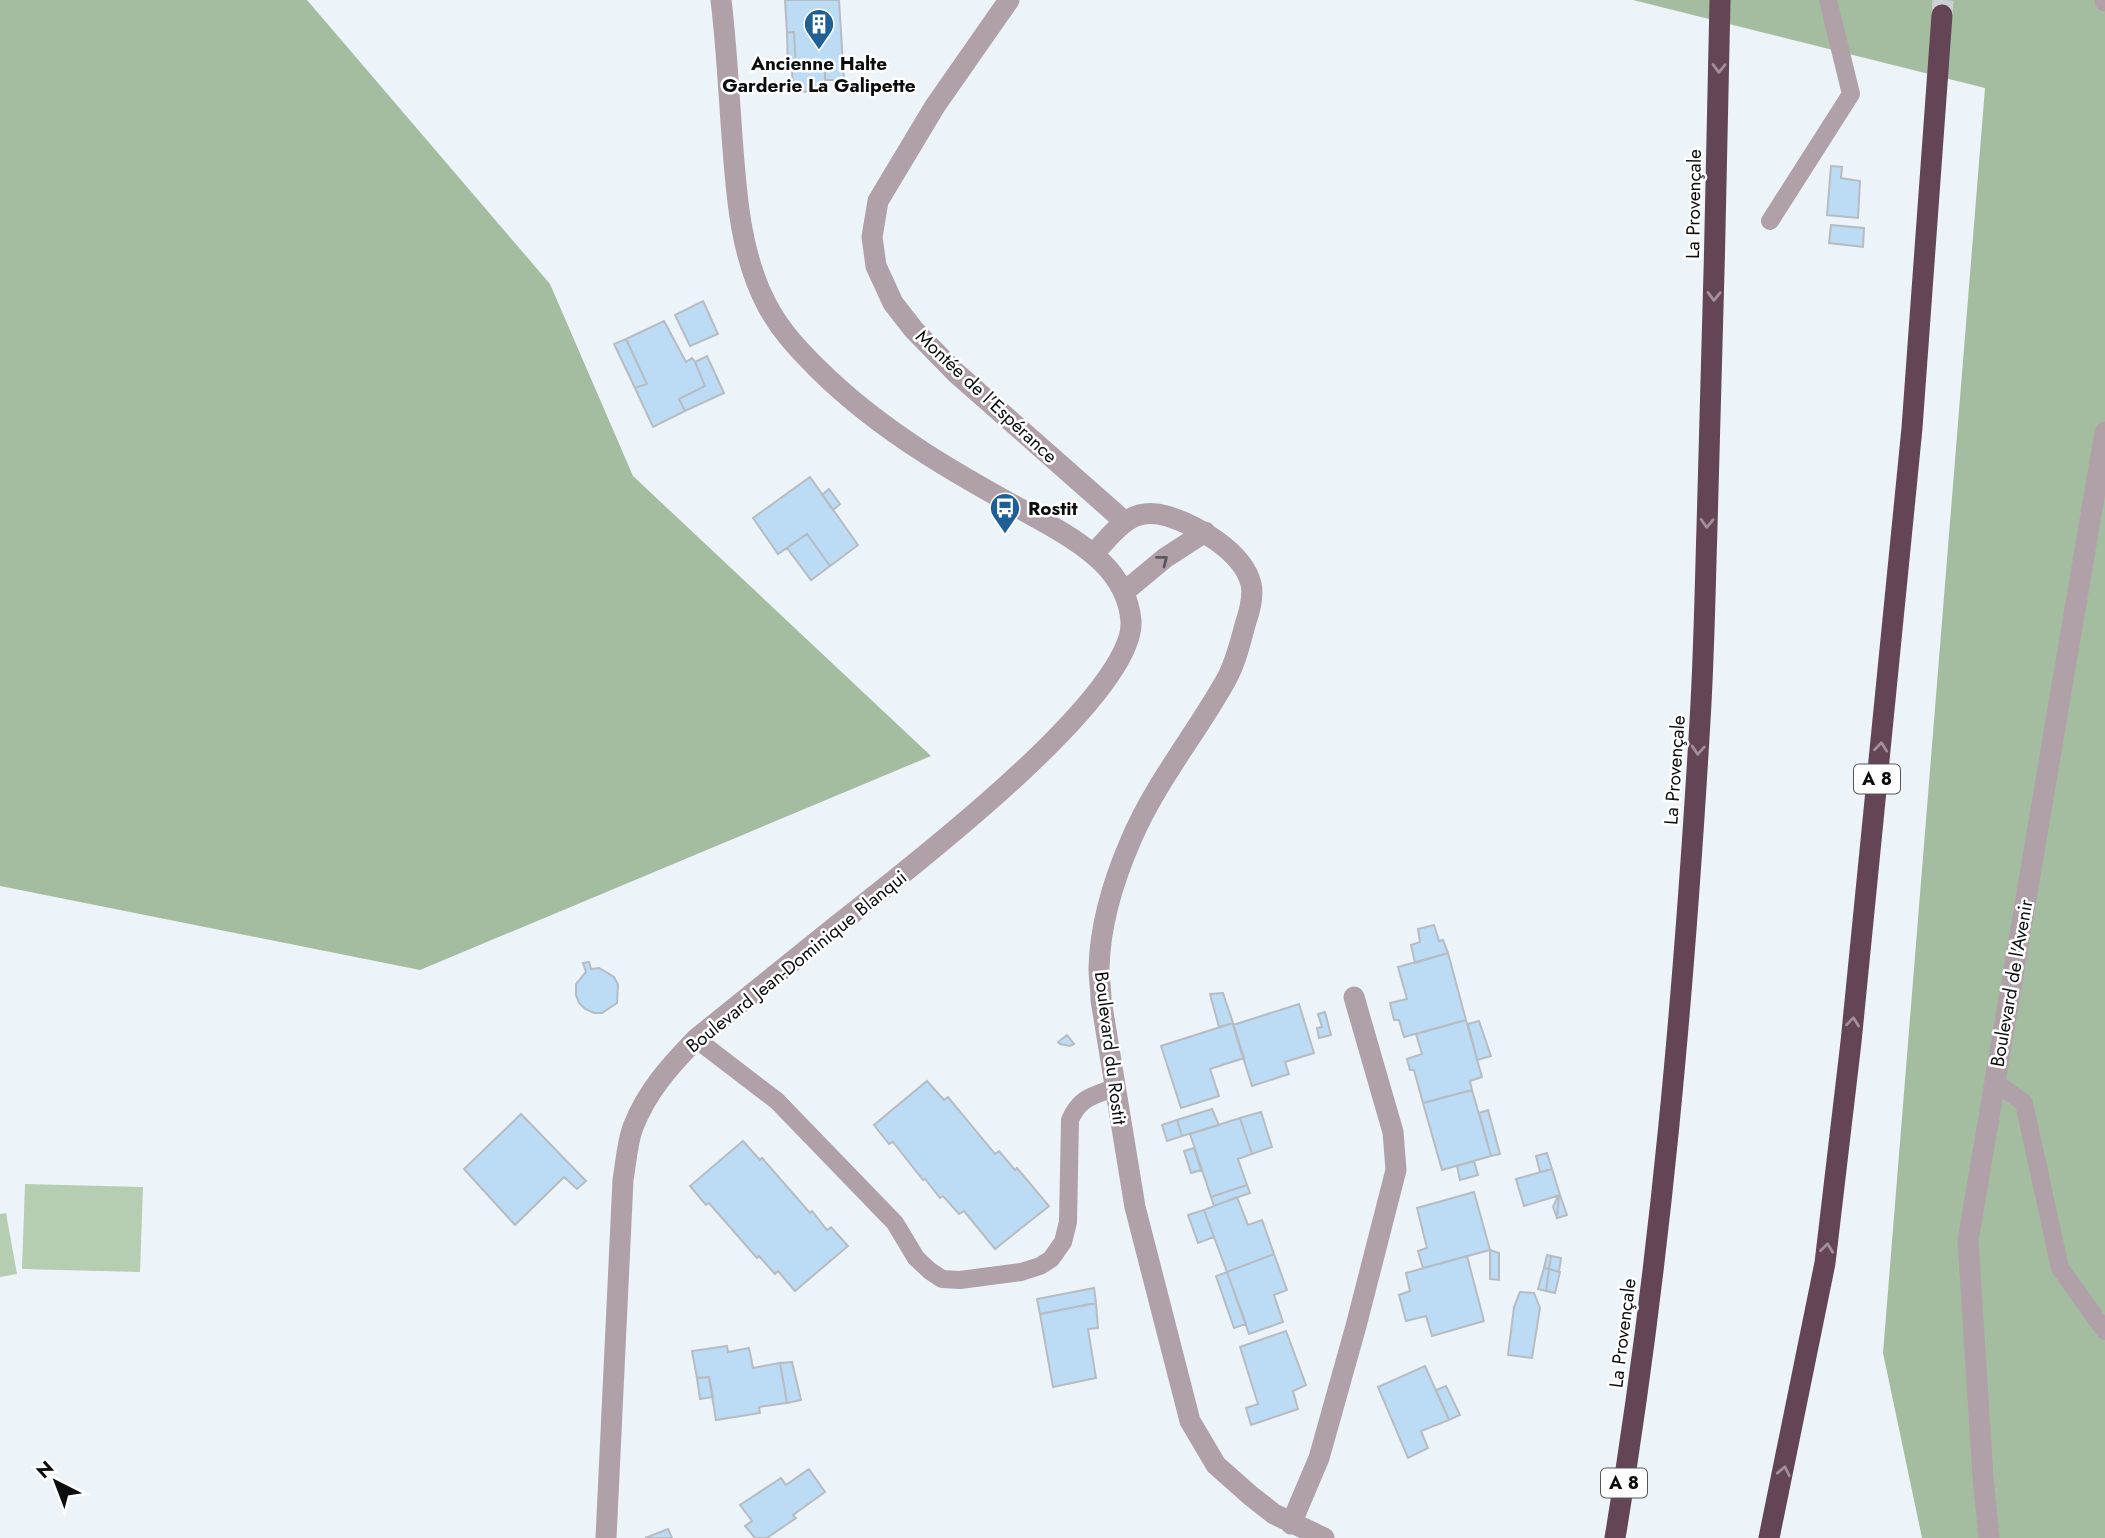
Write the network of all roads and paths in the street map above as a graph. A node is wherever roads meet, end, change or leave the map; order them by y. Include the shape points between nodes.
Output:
1 (721, 0) edge
2 (1009, 0) edge
3 (1720, 0) edge
4 (1828, 0) edge
5 (1942, 15) tunnel mouth
6 (1770, 221) dead end
7 (2105, 432) edge
8 (1124, 520) junction
9 (1205, 532) junction
10 (1093, 554) junction
11 (1124, 592) junction
12 (1354, 997) dead end
13 (695, 1039) junction
14 (1994, 1082) junction
15 (1114, 1088) junction
16 (2105, 1331) edge
17 (1292, 1524) junction
18 (606, 1538) edge
19 (1324, 1538) edge
20 (1615, 1538) edge
21 (1769, 1538) edge
22 (1989, 1538) edge

1 - 10 street, Boulevard Jean-Dominique Blanqui via 740,215 750,264 790,342 860,408 902,439
2 - 8 street, Montée de l'Espérance via 935,106 878,201 873,237 876,266 893,303 922,338
3 -> 20 highway, La Provençale / A 8 via 1701,718 1660,1209
4 - 6 lane via 1852,94
21 -> 5 highway, A 8 via 1825,1263 1852,1042 1912,428
7 - 14 street, Boulevard de l'Avenir
8 - 9 street, Boulevard du Rostit via 1158,514
8 - 10 street
11 -> 9 street
9 - 15 street, Boulevard du Rostit via 1240,563 1251,584 1251,606 1227,678 1154,794 1116,879 1099,968
10 - 11 street, Boulevard Jean-Dominique Blanqui
11 - 13 street, Boulevard Jean-Dominique Blanqui via 1131,623 1123,655 1055,740 915,864
12 - 17 street via 1393,1132 1396,1170 1319,1458
13 - 15 lane via 778,1101 895,1223 916,1258 942,1279 1021,1272 1051,1259 1063,1242 1068,1222 1070,1119 1085,1099
13 - 18 street, Boulevard Jean-Dominique Blanqui via 649,1092 632,1129 623,1180
14 - 16 lane via 2024,1103 2060,1268
14 - 22 street, Boulevard de l'Avenir via 1968,1241
15 - 17 street, Boulevard du Rostit via 1135,1207 1190,1421 1216,1465
17 - 19 street

